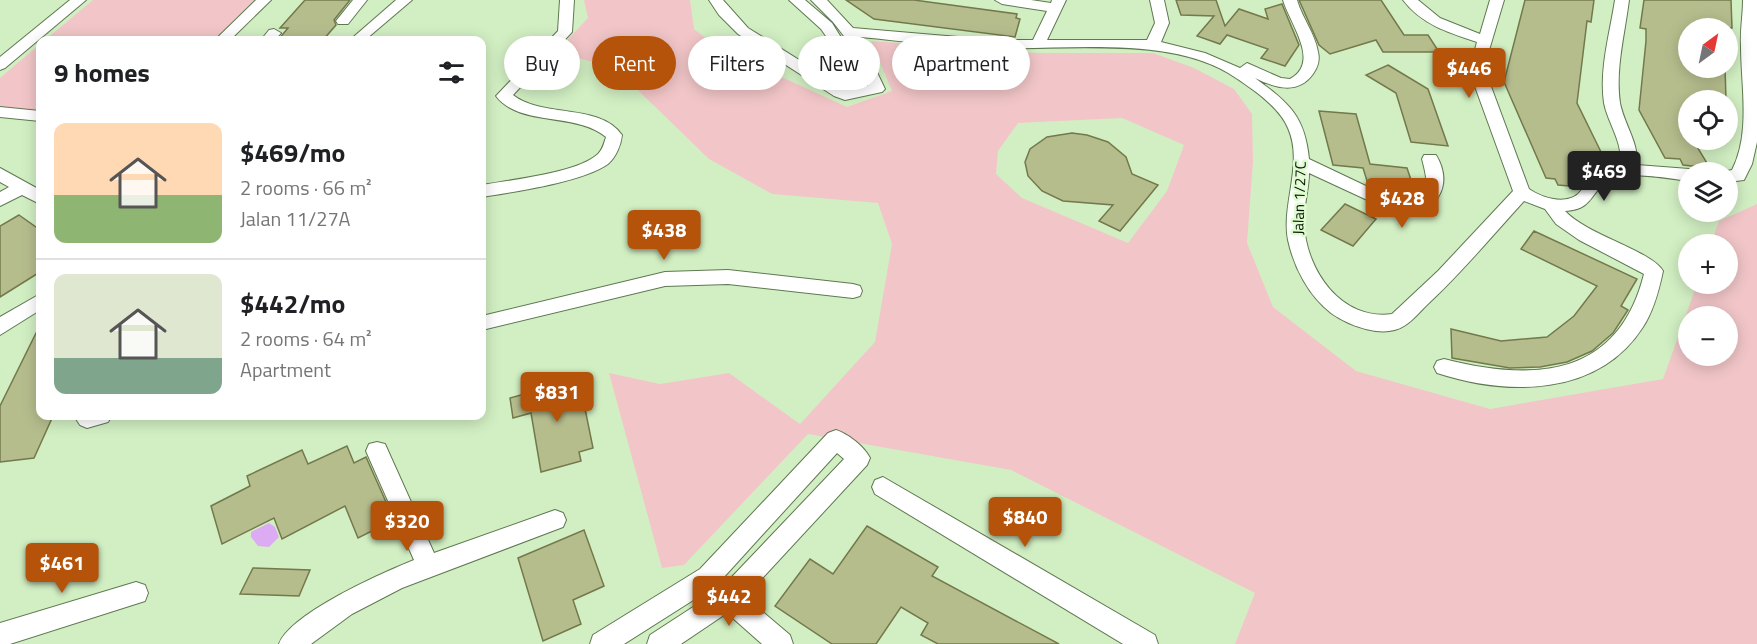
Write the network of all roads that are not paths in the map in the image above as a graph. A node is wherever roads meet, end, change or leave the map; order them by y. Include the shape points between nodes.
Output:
1 (79, 0) edge
2 (264, 0) edge
3 (360, 0) edge
4 (405, 0) edge
5 (567, 0) edge
6 (716, 0) edge
7 (796, 0) edge
8 (818, 0) edge
9 (1002, 0) edge
10 (1157, 0) edge
11 (1290, 0) edge
12 (1410, 0) edge
13 (1497, 0) edge
14 (1622, 0) edge
15 (1750, 0) edge
16 (1057, 4) edge
17 (343, 21) dead end
18 (851, 32) junction
19 (226, 36) edge
20 (362, 36) edge
21 (833, 36) edge
22 (1484, 40) junction
23 (1038, 44) junction
24 (1152, 44) junction
25 (1171, 47) junction
26 (0, 65) edge
27 (798, 65) edge
28 (834, 90) edge
29 (857, 92) joint
30 (0, 112) edge
31 (36, 116) edge
32 (1430, 159) dead end
33 (1301, 162) junction
34 (1628, 171) junction
35 (0, 174) edge
36 (1678, 174) edge
37 (1738, 176) edge
38 (23, 187) junction
39 (486, 190) edge
40 (1522, 192) junction
41 (36, 195) edge
42 (0, 200) edge
43 (1550, 203) junction
44 (853, 291) dead end
45 (36, 304) edge
46 (486, 322) edge
47 (0, 327) edge
48 (1444, 367) dead end
49 (377, 451) dead end
50 (883, 487) dead end
51 (555, 520) dead end
52 (428, 566) junction
53 (708, 577) junction
54 (136, 594) dead end
55 (728, 598) junction
56 (0, 635) edge
57 (291, 644) edge
58 (602, 644) edge
59 (659, 644) edge
60 (781, 644) edge
61 (1146, 644) edge

1 - 26 street
2 - 19 street
3 - 17 street
4 - 20 street
5 - 39 street via 565,32 504,96 509,102 535,110 600,124 614,135 613,146 600,161 579,171
6 - 27 street via 745,34
7 - 21 street
8 - 18 street
9 - 16 street
10 - 24 street via 1164,21
11 - 25 street via 1314,59 1298,82 1286,85 1191,42 1182,40
12 - 22 street via 1431,21
13 - 22 street
14 - 34 street via 1611,79 1612,102 1631,161
15 - 37 street via 1752,134 1745,168
16 - 23 street
18 - 23 street, Jalan 1/27C
18 - 29 street via 865,56 876,88
22 - 40 street via 1481,81
23 - 24 street, Jalan 1/27C
24 - 25 street, Jalan 1/27C
25 - 33 street, Jalan 1/27C via 1239,73 1272,98 1294,125
28 - 29 street via 845,95
30 - 31 street
32 - 33 street via 1436,185 1431,195 1410,211
33 - 40 street, Jalan 1/27C via 1295,222 1304,263 1329,301 1364,321 1397,321
34 - 36 street
34 - 43 street via 1605,175 1581,201
35 - 38 street
38 - 41 street
38 - 42 street
40 - 43 street via 1531,199
43 - 48 street via 1563,221 1654,271 1641,312 1625,338 1584,369 1562,375 1505,380
44 - 46 street via 728,277 665,279
45 - 47 street
49 - 52 street
50 - 61 street
51 - 52 street
52 - 57 street via 342,607
53 - 55 street
53 - 55 street via 837,440 859,458
53 - 58 street
54 - 56 street
55 - 59 street
55 - 60 street

